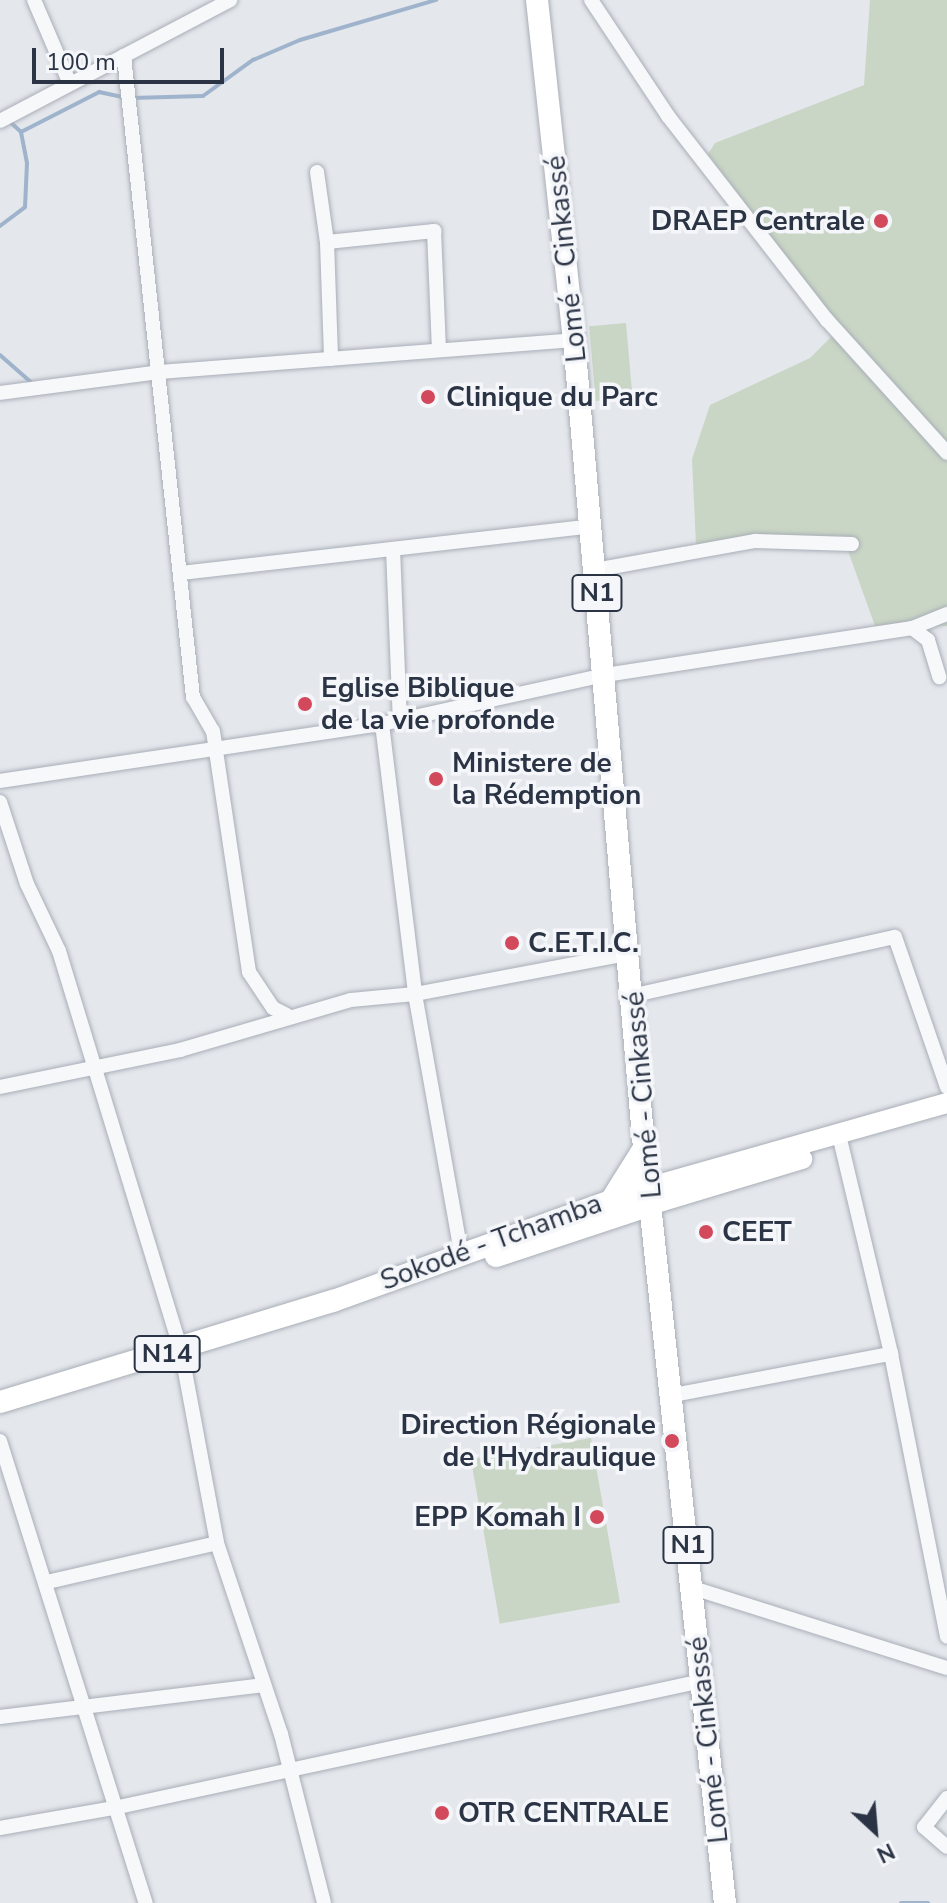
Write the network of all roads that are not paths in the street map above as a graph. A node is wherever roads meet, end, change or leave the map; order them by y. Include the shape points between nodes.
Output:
1 (34, 0) edge
2 (230, 0) edge
3 (537, 0) edge
4 (591, 0) edge
5 (124, 56) junction
6 (70, 84) junction
7 (4, 119) edge
8 (317, 172) dead end
9 (327, 242) junction
10 (574, 340) junction
11 (439, 350) junction
12 (331, 359) junction
13 (160, 372) junction
14 (0, 393) edge
15 (947, 453) edge
16 (591, 526) junction
17 (852, 544) dead end
18 (393, 549) junction
19 (595, 570) junction
20 (181, 573) junction
21 (947, 614) edge
22 (912, 628) junction
23 (605, 675) junction
24 (939, 677) dead end
25 (400, 721) junction
26 (382, 724) junction
27 (215, 748) junction
28 (0, 781) edge
29 (0, 802) edge
30 (631, 953) junction
31 (415, 994) junction
32 (635, 995) junction
33 (287, 1015) junction
34 (95, 1067) junction
35 (0, 1087) edge
36 (947, 1087) edge
37 (947, 1103) edge
38 (947, 1116) edge
39 (840, 1141) junction
40 (644, 1148) junction
41 (651, 1196) junction
42 (612, 1199) junction
43 (461, 1252) junction
44 (333, 1301) junction
45 (181, 1350) junction
46 (891, 1354) junction
47 (673, 1395) junction
48 (0, 1402) edge
49 (0, 1441) edge
50 (217, 1543) junction
51 (47, 1582) junction
52 (693, 1588) junction
53 (947, 1637) edge
54 (947, 1668) edge
55 (702, 1681) junction
56 (264, 1685) junction
57 (82, 1706) junction
58 (0, 1717) edge
59 (291, 1769) junction
60 (947, 1798) edge
61 (114, 1808) junction
62 (0, 1828) edge
63 (947, 1847) edge
64 (146, 1903) edge
65 (324, 1903) edge
66 (725, 1903) edge

1 - 6 street
2 - 5 street
3 - 10 main road, Lomé - Cinkassé / N1
4 - 15 street via 668,116 827,320
5 - 6 street
5 - 13 street
6 - 7 street
8 - 9 street
9 - 11 street via 434,231
9 - 12 street
10 - 11 street
10 - 16 main road, Lomé - Cinkassé / N1
11 - 12 street
12 - 13 street
13 - 14 street
13 - 20 street
16 - 18 street
16 - 19 main road, Lomé - Cinkassé / N1
17 - 19 street via 755,541
18 - 20 street
18 - 25 street
19 - 23 main road, Lomé - Cinkassé / N1
20 - 27 street via 193,697 213,731
21 - 22 street
22 - 23 street
22 - 24 street via 928,640
23 - 25 street
23 - 30 main road, Lomé - Cinkassé / N1
25 - 26 street
26 - 27 street
26 - 31 street
27 - 28 street
27 - 33 street via 249,972 273,1008
29 - 34 street via 27,884 59,951
30 - 31 street
30 - 32 main road, Lomé - Cinkassé / N1
31 - 33 street via 351,1000
31 - 43 street
32 - 36 street via 895,937
32 - 40 main road, Lomé - Cinkassé / N1
33 - 34 street via 207,1043
34 - 35 street
34 - 45 street
37 - 39 main road
38 - 39 main road
39 - 41 main road
39 - 46 street
40 - 41 main road, Lomé - Cinkassé / N1
40 - 42 main road
41 - 42 main road, Sokodé - Tchamba / N14
41 - 44 main road, Sokodé - Tchamba / N14 via 381,1292
41 - 47 main road, Lomé - Cinkassé / N1
42 - 43 main road, Sokodé - Tchamba / N14
43 - 44 main road, Sokodé - Tchamba / N14
44 - 45 main road, Sokodé - Tchamba / N14
45 - 48 main road, Sokodé - Tchamba / N14
45 - 50 street
46 - 47 street
46 - 53 street
47 - 52 main road, Lomé - Cinkassé / N1
49 - 51 street
50 - 51 street
50 - 56 street
51 - 57 street
52 - 54 street
52 - 55 main road, Lomé - Cinkassé / N1
55 - 59 street
55 - 66 main road, Lomé - Cinkassé / N1
56 - 57 street
56 - 59 street
57 - 58 street
57 - 61 street
59 - 61 street
59 - 65 street
60 - 63 street via 924,1827
61 - 62 street
61 - 64 street

